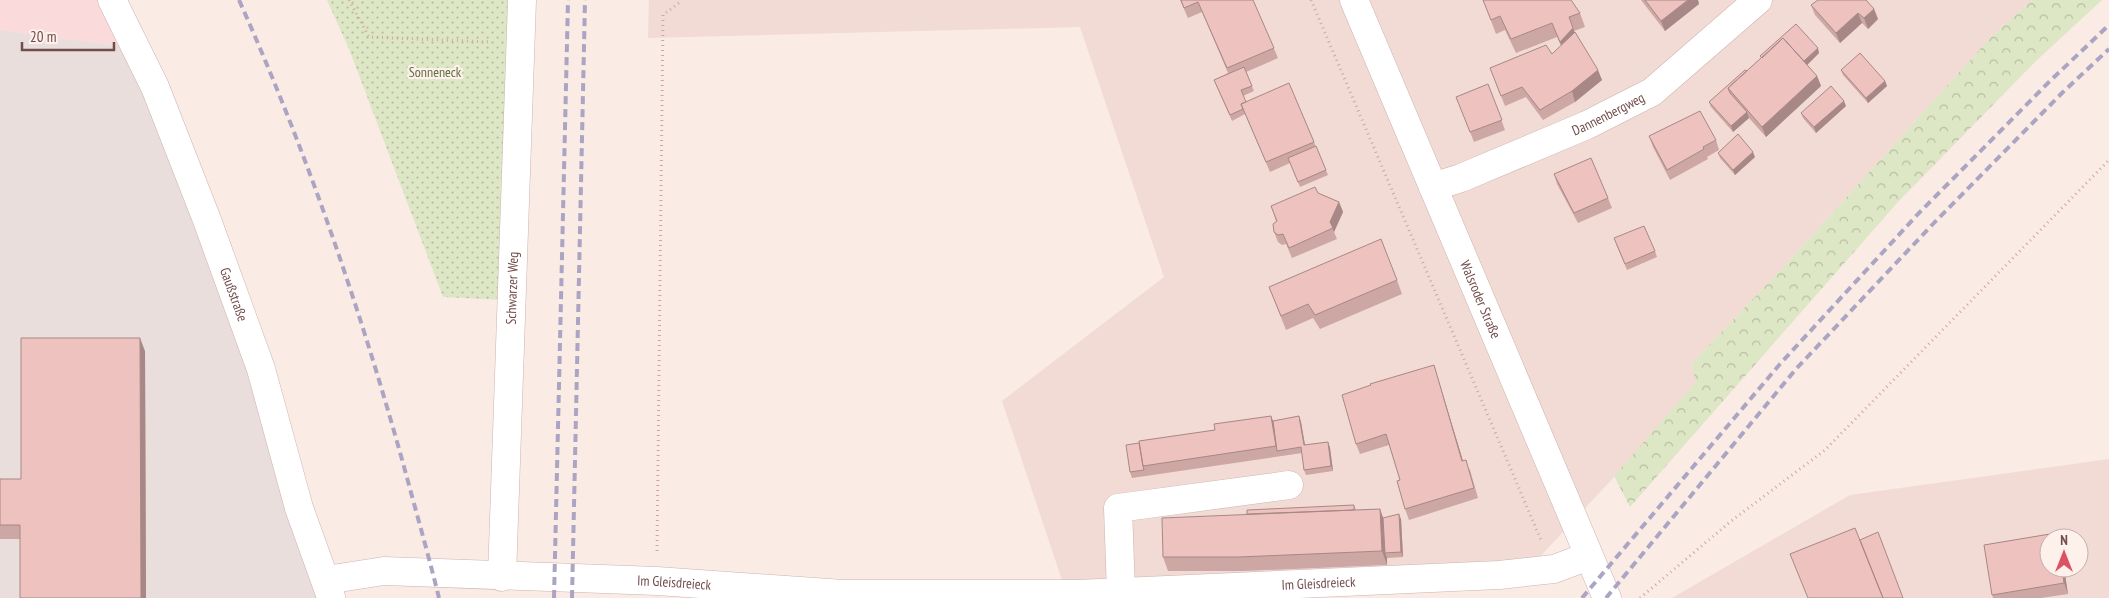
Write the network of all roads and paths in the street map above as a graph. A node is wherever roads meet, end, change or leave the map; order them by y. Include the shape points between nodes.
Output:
1 (112, 0) edge
2 (349, 0) edge
3 (522, 0) edge
4 (1311, 0) edge
5 (1354, 0) edge
6 (1758, 0) edge
7 (680, 2) dead end
8 (521, 44) junction
9 (2109, 160) edge
10 (1433, 187) junction
11 (1289, 486) dead end
12 (1589, 556) junction
13 (1554, 569) junction
14 (502, 576) junction
15 (657, 581) junction
16 (329, 589) edge
17 (1121, 592) junction
18 (1607, 598) edge
19 (1640, 598) edge

1 - 16 street, Gaußstraße via 155,87 207,220 260,368 299,508
2 - 8 path via 369,37
3 - 8 street, Schwarzer Weg
4 - 13 path
5 - 10 street, Walsroder Straße
6 - 10 street, Dannenbergweg via 1652,92 1587,125
7 - 15 path via 663,15
8 - 14 street, Schwarzer Weg
9 - 19 path via 1826,450 1730,522
10 - 12 street, Walsroder Straße
11 - 17 street via 1118,508
12 - 13 street, Im Gleisdreieck
12 - 18 street, Walsroder Straße
13 - 17 street, Im Gleisdreieck via 1499,576
14 - 15 street, Im Gleisdreieck
14 - 16 street, Im Gleisdreieck via 384,571
15 - 17 street, Im Gleisdreieck via 843,594

